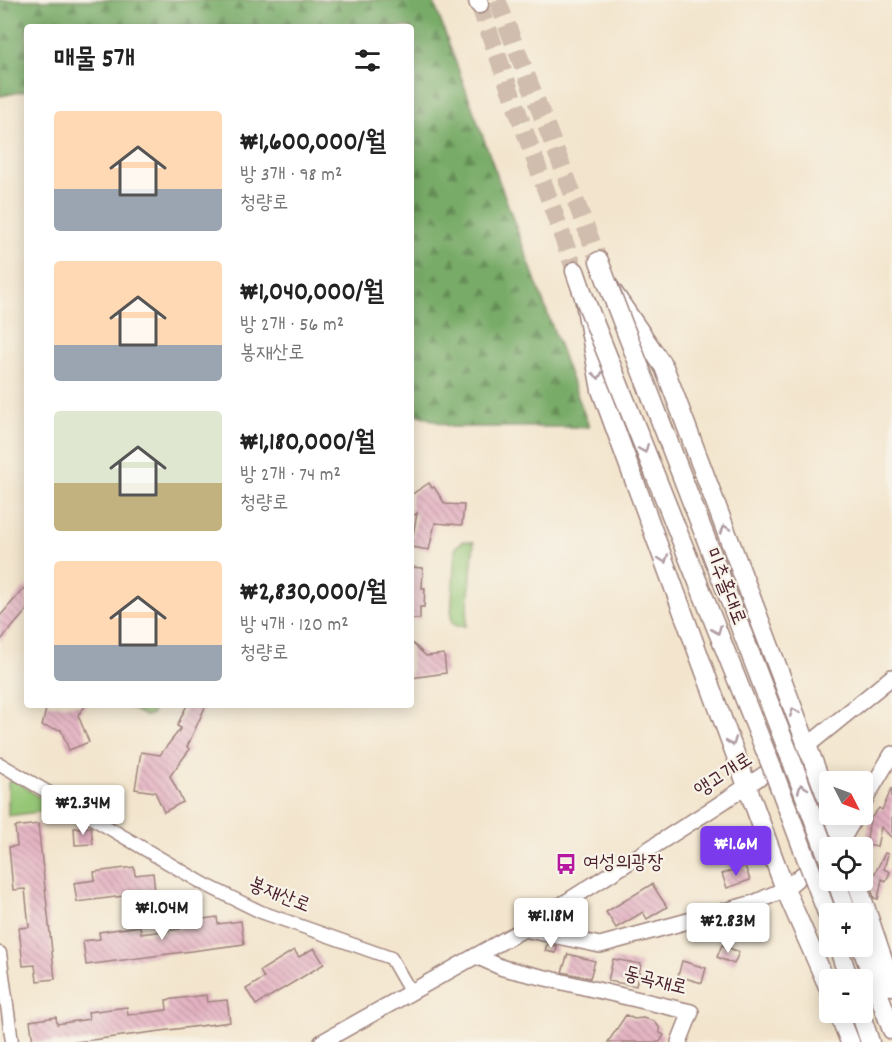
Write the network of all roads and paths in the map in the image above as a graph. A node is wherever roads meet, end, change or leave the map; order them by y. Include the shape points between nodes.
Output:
1 (599, 261) tunnel mouth
2 (574, 271) tunnel mouth
3 (608, 285) junction
4 (584, 297) junction
5 (892, 677) edge
6 (807, 746) junction
7 (892, 754) edge
8 (0, 764) edge
9 (819, 777) edge
10 (748, 785) junction
11 (873, 786) edge
12 (820, 837) edge
13 (819, 861) edge
14 (785, 889) junction
15 (860, 891) edge
16 (823, 903) edge
17 (524, 929) junction
18 (0, 953) edge
19 (476, 956) junction
20 (865, 957) edge
21 (820, 969) edge
22 (892, 986) edge
23 (411, 993) junction
24 (842, 1023) edge
25 (864, 1023) edge
26 (892, 1030) edge
27 (12, 1042) edge
28 (322, 1042) edge
29 (679, 1042) edge
30 (850, 1042) edge
31 (870, 1042) edge

1 - 3 main road, 미추홀대로
2 - 4 main road, 미추홀대로
6 -> 3 main road via 664,367
12 -> 3 main road, 미추홀대로, bridge
4 -> 10 main road via 601,390
4 -> 16 main road, 미추홀대로, bridge
5 - 6 street, 앵고개로
6 - 9 main road
6 - 10 street, 앵고개로
7 - 11 street
8 - 23 street, 봉재산로 via 204,884 261,912 391,958
10 - 14 main road
10 - 17 street, 앵고개로
13 - 14 street
14 - 17 street via 754,903 600,945
14 - 21 main road
15 - 22 main road
17 - 19 street, 앵고개로
18 - 27 street
19 - 23 street, 앵고개로
19 - 29 street, 동곡재로 via 503,968 691,1012
20 - 26 main road
23 - 28 street, 앵고개로
24 - 30 main road
25 - 31 main road

